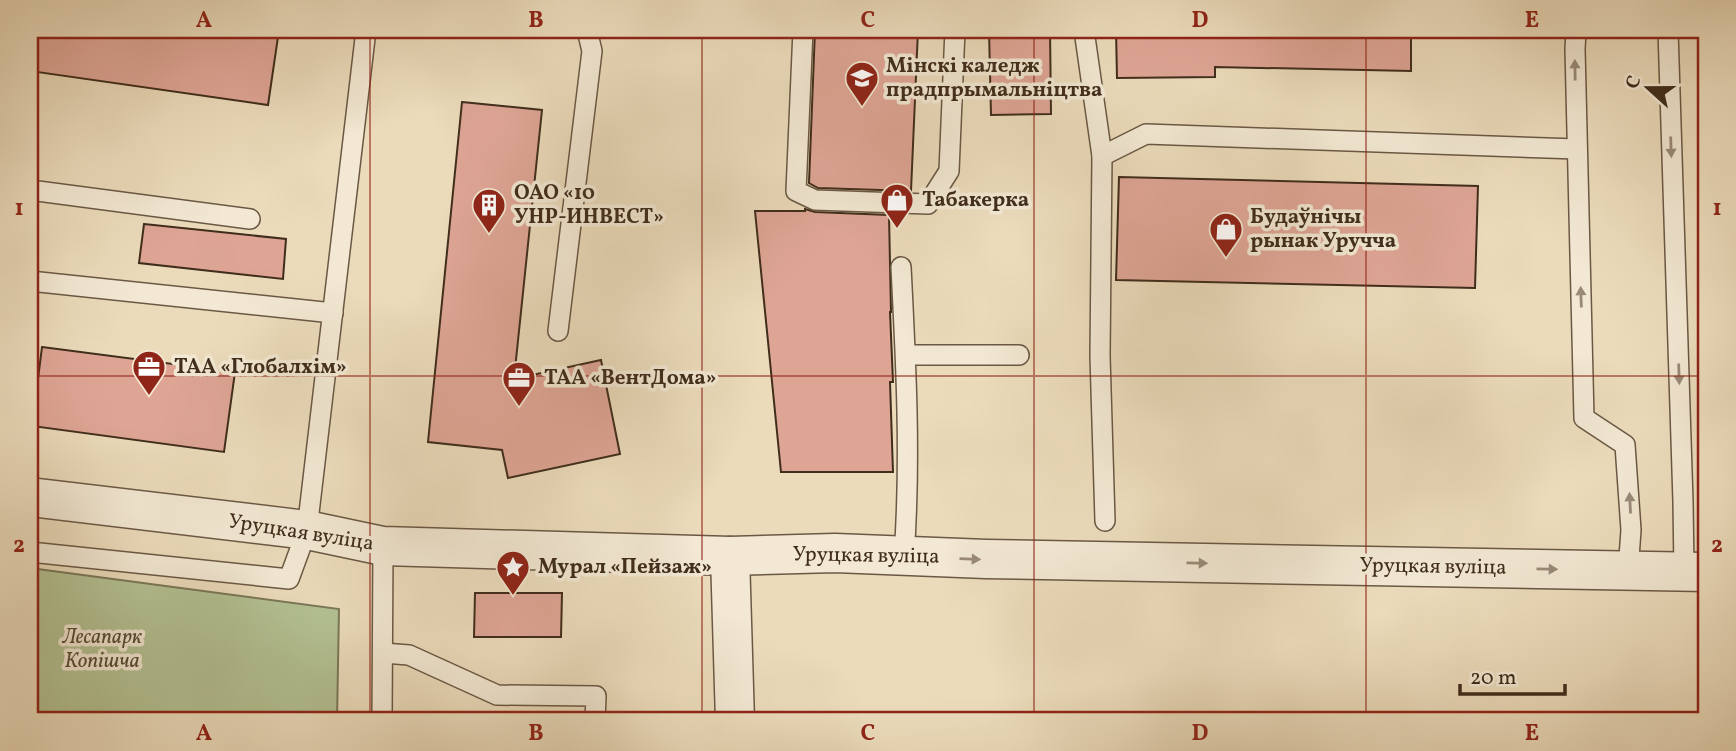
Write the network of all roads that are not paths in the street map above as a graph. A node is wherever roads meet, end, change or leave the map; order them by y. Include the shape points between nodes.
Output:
1 (366, 30) edge
2 (587, 30) edge
3 (803, 30) edge
4 (955, 30) edge
5 (1084, 30) edge
6 (1576, 30) edge
7 (1668, 30) edge
8 (1577, 149) junction
9 (1102, 156) junction
10 (30, 190) edge
11 (250, 219) dead end
12 (901, 267) dead end
13 (30, 281) edge
14 (333, 313) junction
15 (558, 331) dead end
16 (906, 355) junction
17 (1019, 355) dead end
18 (30, 497) edge
19 (1105, 522) dead end
20 (307, 530) junction
21 (383, 546) junction
22 (30, 552) edge
23 (730, 556) junction
24 (904, 556) junction
25 (1628, 571) junction
26 (1695, 571) edge
27 (383, 653) junction
28 (382, 721) edge
29 (595, 721) edge
30 (734, 721) edge

1 - 14 lane
2 - 15 lane via 592,51
3 - 4 lane via 796,191 815,200 928,204 949,171
5 - 9 lane
8 -> 6 lane
7 -> 26 lane via 1683,488
8 - 9 lane via 1146,134
25 -> 8 lane via 1631,530 1625,445 1584,418
9 - 19 lane via 1100,356
10 - 11 lane
12 - 16 lane
13 - 14 lane
14 - 20 lane
16 - 17 lane
16 - 24 lane
18 - 20 street, Уруцкая вуліца
20 - 21 street, Уруцкая вуліца
20 - 22 lane via 289,579
21 - 23 street, Уруцкая вуліца
21 - 27 lane
23 - 24 street, Уруцкая вуліца
23 - 30 street
24 -> 25 street, Уруцкая вуліца
25 - 26 street, Уруцкая вуліца
27 - 28 lane
27 - 29 lane via 409,655 497,695 596,696

